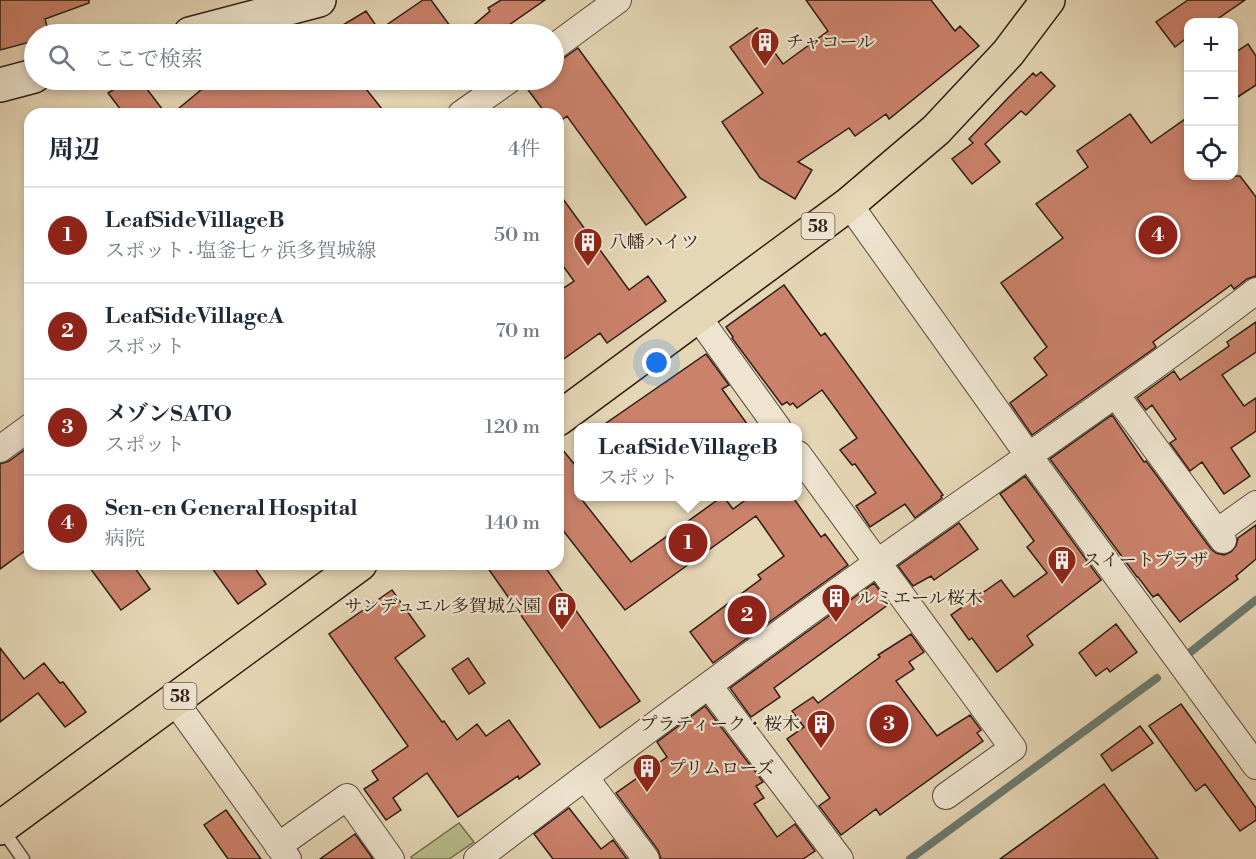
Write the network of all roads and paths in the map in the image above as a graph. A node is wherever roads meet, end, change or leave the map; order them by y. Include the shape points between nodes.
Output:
1 (320, 0) edge
2 (618, 0) edge
3 (1048, 0) edge
4 (228, 24) edge
5 (564, 40) edge
6 (24, 79) edge
7 (0, 85) edge
8 (495, 90) edge
9 (469, 108) edge
10 (849, 204) junction
11 (1256, 291) edge
12 (698, 317) junction
13 (1116, 395) junction
14 (564, 415) edge
15 (774, 423) edge
16 (24, 431) edge
17 (0, 448) edge
18 (1029, 456) junction
19 (802, 460) edge
20 (1256, 504) edge
21 (877, 563) junction
22 (352, 570) edge
23 (709, 686) junction
24 (174, 700) junction
25 (1256, 766) edge
26 (585, 777) junction
27 (946, 796) dead end
28 (1, 828) edge
29 (283, 852) edge
30 (24, 859) edge
31 (391, 859) edge
32 (477, 859) edge
33 (646, 859) edge
34 (840, 859) edge

1 - 4 street
2 - 5 street
3 - 10 main road, 58 via 1008,53 936,130
6 - 7 street
8 - 9 street
10 - 12 main road, 58
10 - 18 street
11 - 13 street
12 - 14 main road, 58
12 - 15 street
13 - 18 street
13 - 20 street via 1220,536
16 - 17 street
18 - 21 street
18 - 25 street
19 - 21 street
21 - 23 street
21 - 27 street via 1013,748
22 - 24 main road, 58
23 - 26 street
23 - 34 street
24 - 28 main road, 58
24 - 29 street
26 - 32 street
26 - 33 street
28 - 30 lane
29 - 31 street via 347,797

